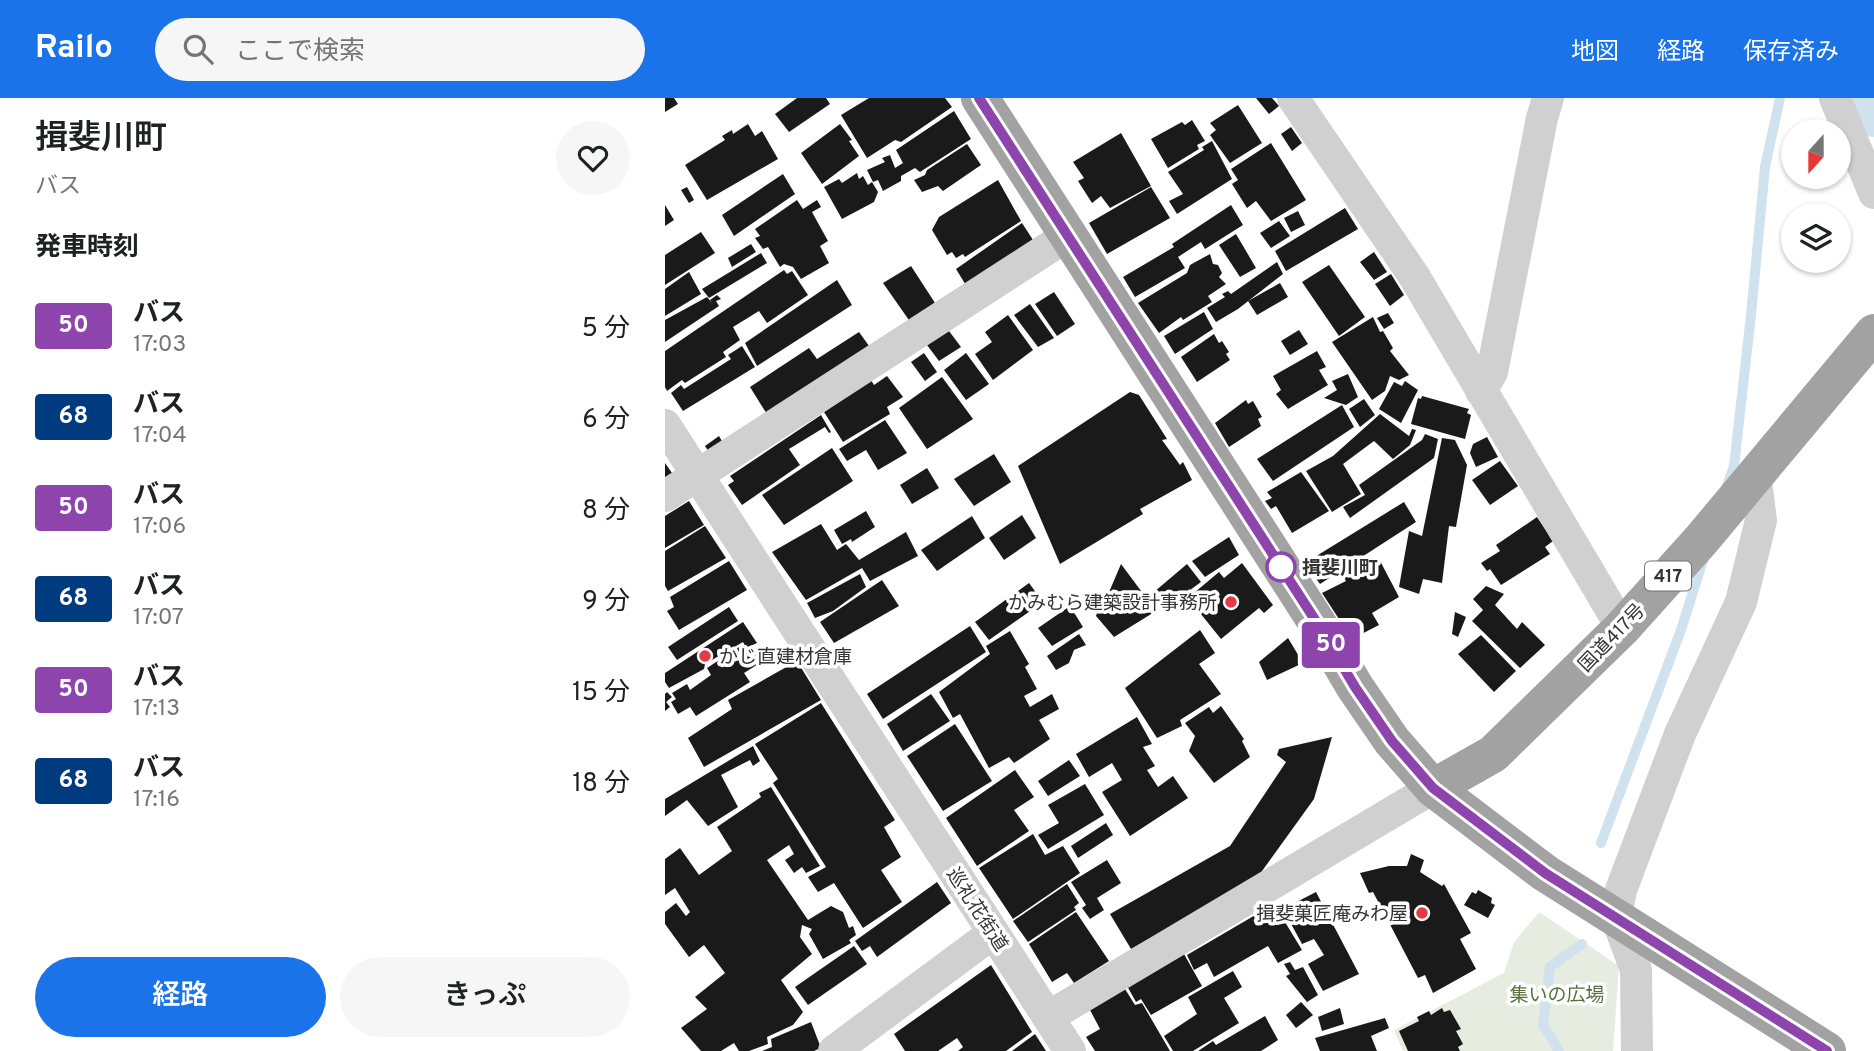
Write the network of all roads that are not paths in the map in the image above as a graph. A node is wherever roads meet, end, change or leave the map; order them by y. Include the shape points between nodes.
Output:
1 (979, 98) edge
2 (1293, 98) edge
3 (1548, 98) edge
4 (1835, 98) edge
5 (1874, 193) edge
6 (1067, 236) junction
7 (1874, 333) edge
8 (1481, 391) junction
9 (665, 425) edge
10 (1755, 474) junction
11 (697, 476) junction
12 (665, 496) edge
13 (1622, 628) junction
14 (1433, 788) junction
15 (1616, 916) junction
16 (993, 933) junction
17 (1048, 1017) junction
18 (834, 1051) edge
19 (1070, 1051) edge
20 (1637, 1051) edge
21 (1827, 1051) edge

1 - 6 highway
2 - 8 street via 1414,276
3 - 8 street via 1492,372
4 - 5 street
6 - 11 street
6 - 14 highway via 1355,687 1392,741
7 - 10 highway, 国道417号 / 417
8 - 13 street
9 - 11 street, 巡礼花街道
10 - 13 highway, 国道417号 / 417
10 - 15 street via 1761,520 1741,602 1680,734 1621,890
11 - 12 street
11 - 16 street, 巡礼花街道
13 - 14 highway, 国道417号 / 417 via 1493,754
14 - 15 highway via 1545,873
14 - 17 street
15 - 20 street via 1636,970
15 - 21 highway
16 - 17 street, 巡礼花街道
16 - 18 street
17 - 19 street, 巡礼花街道

